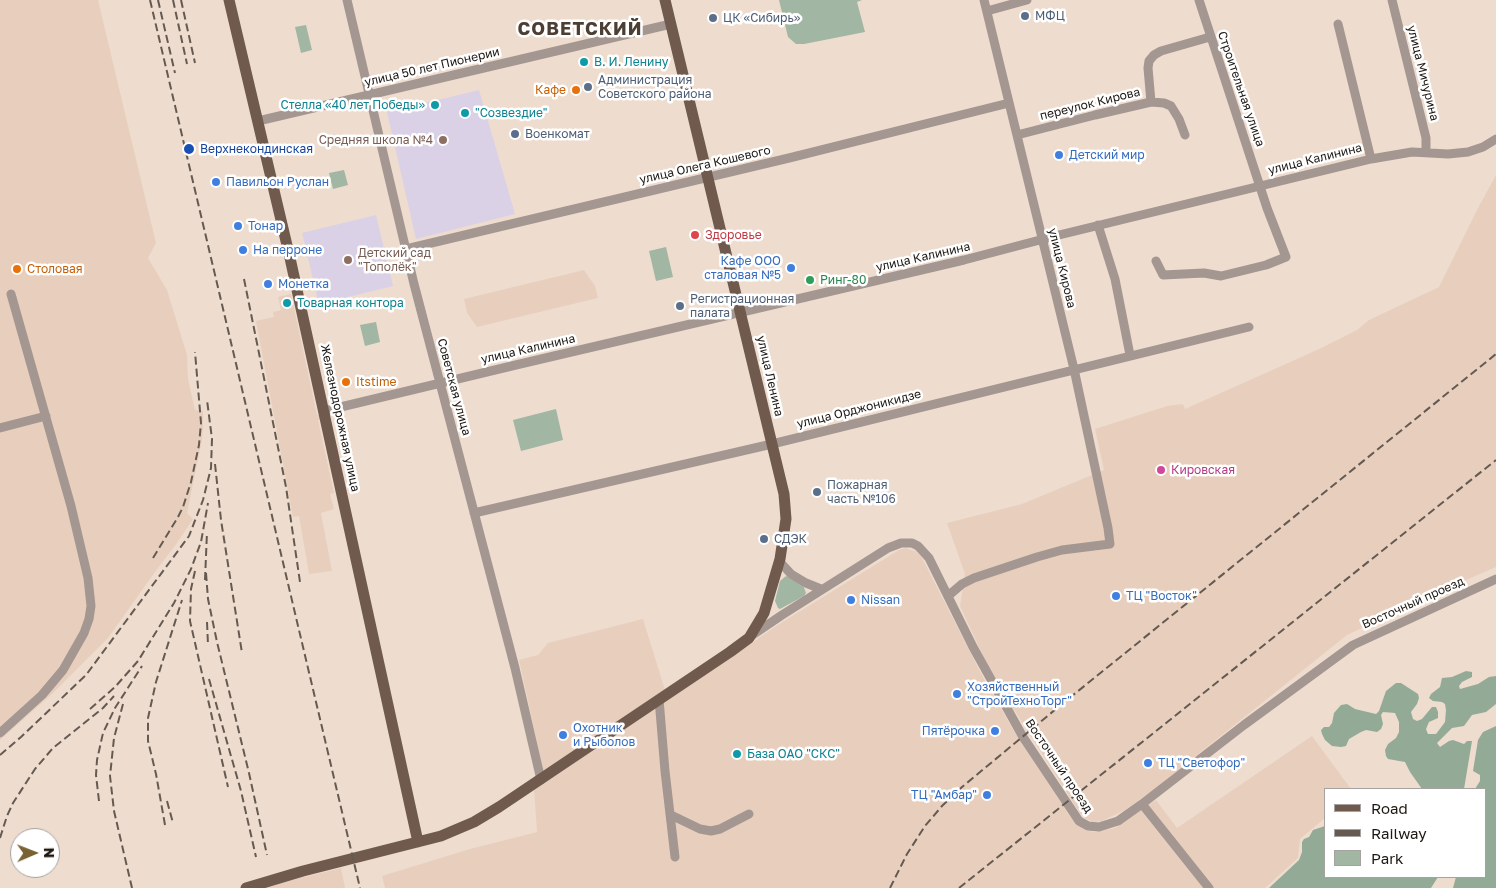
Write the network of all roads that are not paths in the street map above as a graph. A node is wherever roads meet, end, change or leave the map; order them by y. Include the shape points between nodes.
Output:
1 (230, 0) edge
2 (348, 0) edge
3 (665, 0) edge
4 (984, 0) edge
5 (1027, 0) edge
6 (1198, 0) edge
7 (1392, 0) edge
8 (987, 10) junction
9 (671, 24) junction
10 (1338, 24) dead end
11 (1210, 37) junction
12 (369, 95) junction
13 (1151, 102) junction
14 (1009, 103) junction
15 (258, 121) junction
16 (1017, 135) junction
17 (1185, 135) dead end
18 (1496, 139) edge
19 (1426, 152) junction
20 (1371, 159) junction
21 (708, 177) junction
22 (1260, 186) junction
23 (1098, 225) junction
24 (1042, 240) junction
25 (406, 249) junction
26 (1156, 261) dead end
27 (11, 294) dead end
28 (741, 312) junction
29 (1249, 327) dead end
30 (1130, 356) junction
31 (1074, 369) junction
32 (440, 383) junction
33 (324, 411) junction
34 (46, 416) junction
35 (0, 428) edge
36 (772, 444) junction
37 (474, 513) junction
38 (780, 562) junction
39 (1496, 578) edge
40 (821, 589) junction
41 (948, 596) junction
42 (749, 638) junction
43 (660, 699) junction
44 (0, 733) edge
45 (541, 780) junction
46 (1142, 804) junction
47 (750, 814) dead end
48 (671, 815) junction
49 (418, 842) junction
50 (675, 857) dead end
51 (246, 888) edge
52 (1209, 888) edge

1 - 15 main road, Железнодорожная улица
2 - 12 street, Советская улица
3 - 9 main road, улица Ленина
4 - 8 street, улица Кирова
5 - 8 street
6 - 11 street, Строительная улица
7 - 19 street, улица Мичурина via 1426,138
8 - 14 street, улица Кирова
9 - 12 street, улица 50 лет Пионерии
9 - 21 main road, улица Ленина
10 - 20 street
11 - 13 street, переулок Кирова via 1154,55 1148,68
11 - 22 street, Строительная улица
12 - 15 street, улица 50 лет Пионерии
12 - 25 street, Советская улица
13 - 16 street, переулок Кирова
13 - 17 street via 1171,106
14 - 16 street, улица Кирова
14 - 21 street, улица Олега Кошевого
15 - 33 main road, Железнодорожная улица
16 - 24 street, улица Кирова
18 - 19 street, улица Калинина via 1468,152
19 - 20 street, улица Калинина
20 - 22 street, улица Калинина
21 - 25 street, улица Олега Кошевого
21 - 28 main road, улица Ленина
22 - 23 street, улица Калинина
22 - 26 street, Строительная улица via 1286,257 1221,276 1204,273 1163,275
23 - 24 street, улица Калинина
23 - 30 street via 1115,279
24 - 28 street, улица Калинина
24 - 31 street, улица Кирова
25 - 32 street, Советская улица
27 - 34 street
28 - 32 street, улица Калинина
28 - 36 main road, улица Ленина
29 - 30 street, улица Орджоникидзе
30 - 31 street, улица Орджоникидзе
31 - 36 street, улица Орджоникидзе
31 - 41 street, улица Кирова via 1110,544 1036,557 974,578
32 - 33 street, улица Калинина
32 - 37 street, Советская улица
33 - 49 main road, Железнодорожная улица
34 - 35 street
34 - 44 street via 88,578 90,614 80,641 53,683
36 - 37 street, улица Орджоникидзе
36 - 38 main road, улица Ленина via 786,511
37 - 45 street, Советская улица
38 - 40 street via 791,574
38 - 42 main road, улица Ленина via 764,613
39 - 46 street, Восточный проезд via 1353,645
40 - 41 street, Восточный проезд via 888,548 906,542 924,551
40 - 42 street, Восточный проезд
41 - 46 street, Восточный проезд via 1009,714 1079,820 1093,828 1106,826
42 - 43 main road
43 - 45 main road
43 - 48 street
45 - 49 main road via 460,829
46 - 52 street
47 - 48 street via 711,831
48 - 50 street
49 - 51 main road

